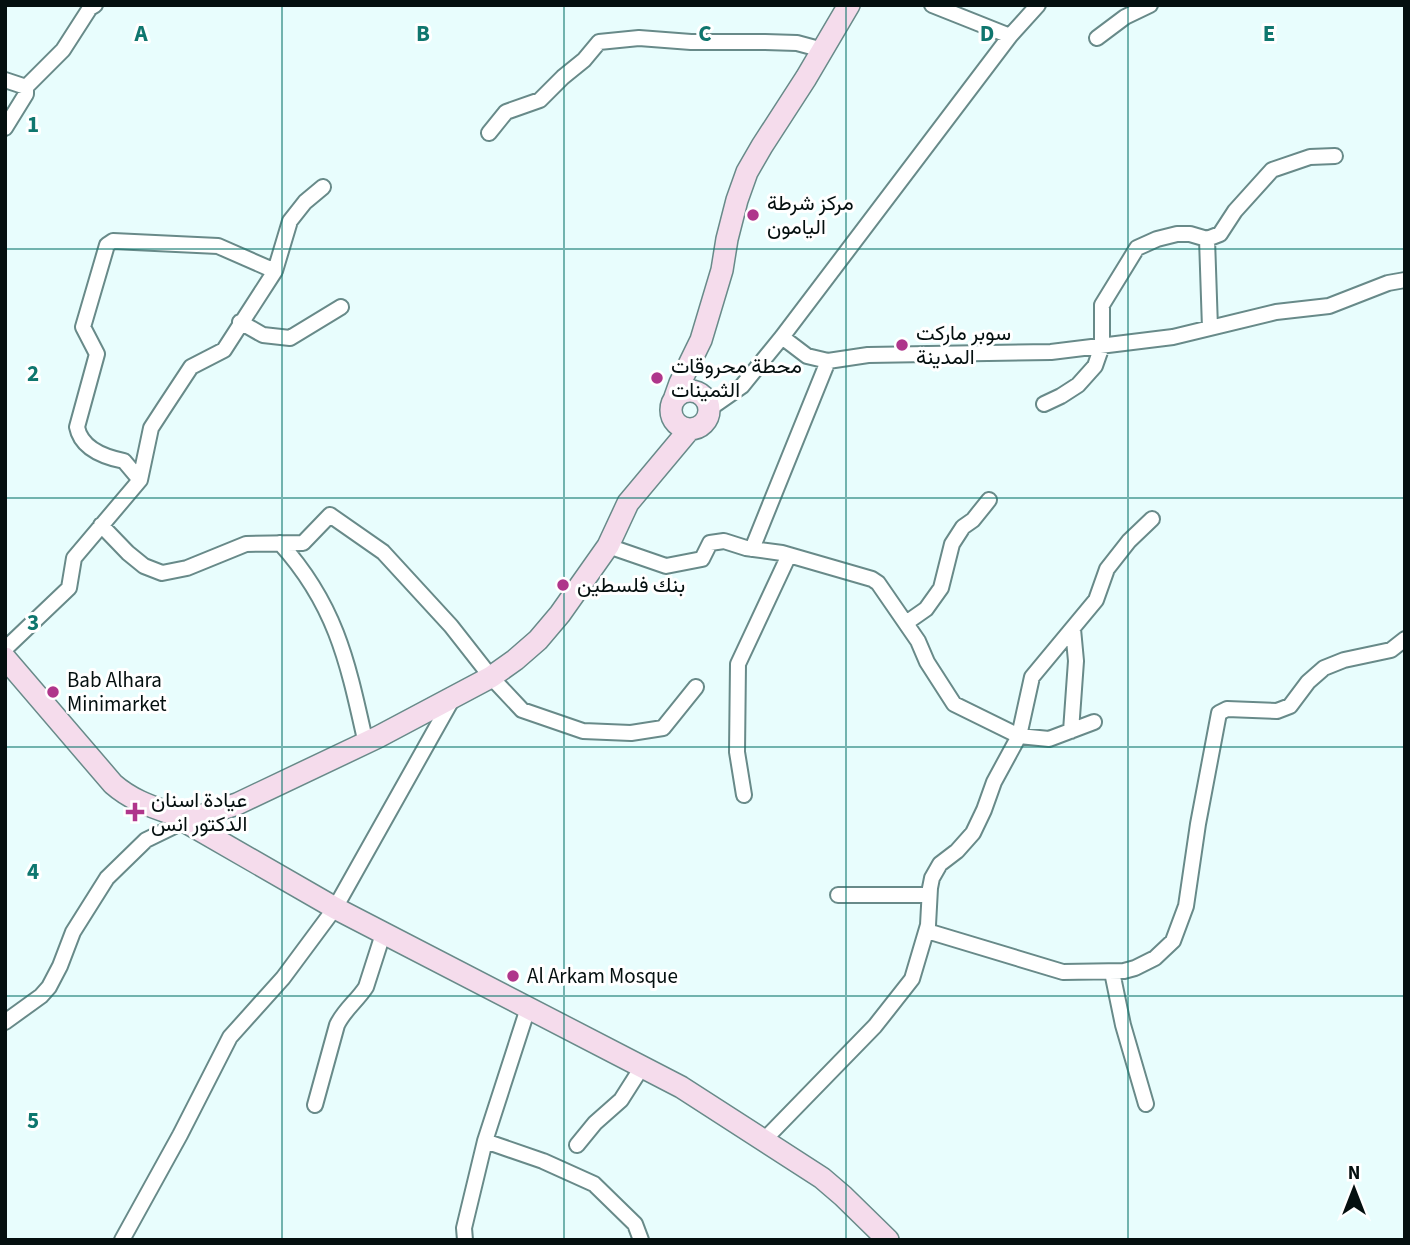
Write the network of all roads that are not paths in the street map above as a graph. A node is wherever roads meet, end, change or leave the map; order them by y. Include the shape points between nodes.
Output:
1 (95, 5) edge
2 (849, 5) edge
3 (932, 5) edge
4 (1038, 5) edge
5 (1150, 5) edge
6 (1010, 36) junction
7 (1097, 38) dead end
8 (823, 50) junction
9 (5, 80) edge
10 (26, 87) junction
11 (5, 128) edge
12 (489, 133) dead end
13 (1335, 156) dead end
14 (323, 187) dead end
15 (1207, 239) junction
16 (275, 271) junction
17 (1405, 280) edge
18 (341, 307) dead end
19 (240, 322) junction
20 (1210, 328) junction
21 (782, 337) junction
22 (1102, 346) junction
23 (828, 361) junction
24 (675, 397) junction
25 (1044, 404) dead end
26 (709, 409) junction
27 (689, 430) junction
28 (139, 480) junction
29 (989, 500) dead end
30 (1152, 519) dead end
31 (101, 525) junction
32 (280, 543) junction
33 (608, 546) junction
34 (752, 549) junction
35 (789, 555) junction
36 (906, 623) junction
37 (1073, 629) junction
38 (1405, 639) edge
39 (5, 649) edge
40 (5, 658) edge
41 (491, 677) junction
42 (695, 687) dead end
43 (454, 697) junction
44 (1094, 722) dead end
45 (1071, 731) junction
46 (1020, 736) junction
47 (366, 744) junction
48 (744, 795) dead end
49 (185, 821) junction
50 (838, 895) dead end
51 (929, 895) junction
52 (335, 908) junction
53 (927, 931) junction
54 (383, 933) junction
55 (1112, 972) junction
56 (528, 1008) junction
57 (5, 1022) edge
58 (642, 1067) junction
59 (1146, 1104) dead end
60 (315, 1105) dead end
61 (764, 1140) junction
62 (485, 1141) junction
63 (577, 1145) dead end
64 (122, 1240) edge
65 (465, 1240) edge
66 (641, 1240) edge
67 (888, 1240) edge

1 - 10 street via 63,50
2 - 8 street
3 - 6 street
4 - 6 street
5 - 7 street
6 - 21 street
8 - 12 street via 797,43 639,38 599,42 540,100 506,112
8 - 24 street via 744,179 701,340
9 - 10 street
10 - 11 street
13 - 15 street via 1310,157 1272,170 1220,234
14 - 16 street via 290,221
15 - 20 street
15 - 22 street via 1177,234 1138,248 1102,305
16 - 19 street
16 - 28 street via 218,246 113,241 107,245 83,327 97,354 77,427 87,446 124,461
17 - 20 street via 1329,306 1276,312
18 - 19 street via 290,338 263,334
19 - 28 street via 224,350 191,367 151,428
20 - 22 street
21 - 23 street via 807,356
21 - 26 street via 742,386
22 - 23 street via 1051,352 868,355
22 - 25 street via 1095,366 1078,385
23 - 34 street
24 - 26 street via 687,391 699,393
24 - 27 street via 670,408 673,421
26 - 27 street via 706,421
27 - 33 street via 628,503
28 - 31 street
29 - 36 street via 952,544 941,588 926,608
30 - 37 street via 1107,569 1096,600
31 - 32 street via 128,553 162,573 246,544
31 - 39 street via 74,558 69,588
32 - 41 street via 303,543 330,515 383,552 452,625
32 - 47 street via 308,578 333,623
33 - 34 street via 666,566 702,559 710,543 717,541
33 - 41 street via 543,634
34 - 35 street
35 - 36 street via 872,579
35 - 48 street via 738,664 737,752
36 - 46 street via 954,704
37 - 45 street via 1076,661
37 - 46 street via 1032,677
38 - 55 street via 1391,650 1324,668 1285,709 1227,709 1219,713 1186,906 1173,941 1145,964
40 - 49 street via 113,784 139,802
41 - 42 street via 522,710 583,731 631,733 663,727
41 - 43 street
43 - 47 street
43 - 52 street
44 - 45 street
45 - 46 street via 1049,739
46 - 51 street via 973,833 940,864
47 - 49 street via 237,804
49 - 52 street
49 - 57 street via 146,840 107,878 73,932 49,987
50 - 51 street
51 - 53 street
52 - 54 street
52 - 64 street via 283,978 230,1037
53 - 55 street via 1063,972
53 - 61 street via 912,978 890,1007
54 - 56 street
54 - 60 street via 366,988 337,1025
55 - 59 street
56 - 58 street
56 - 62 street
58 - 61 street
58 - 63 street via 621,1100
61 - 67 street via 829,1184
62 - 65 street
62 - 66 street via 594,1184 635,1224

